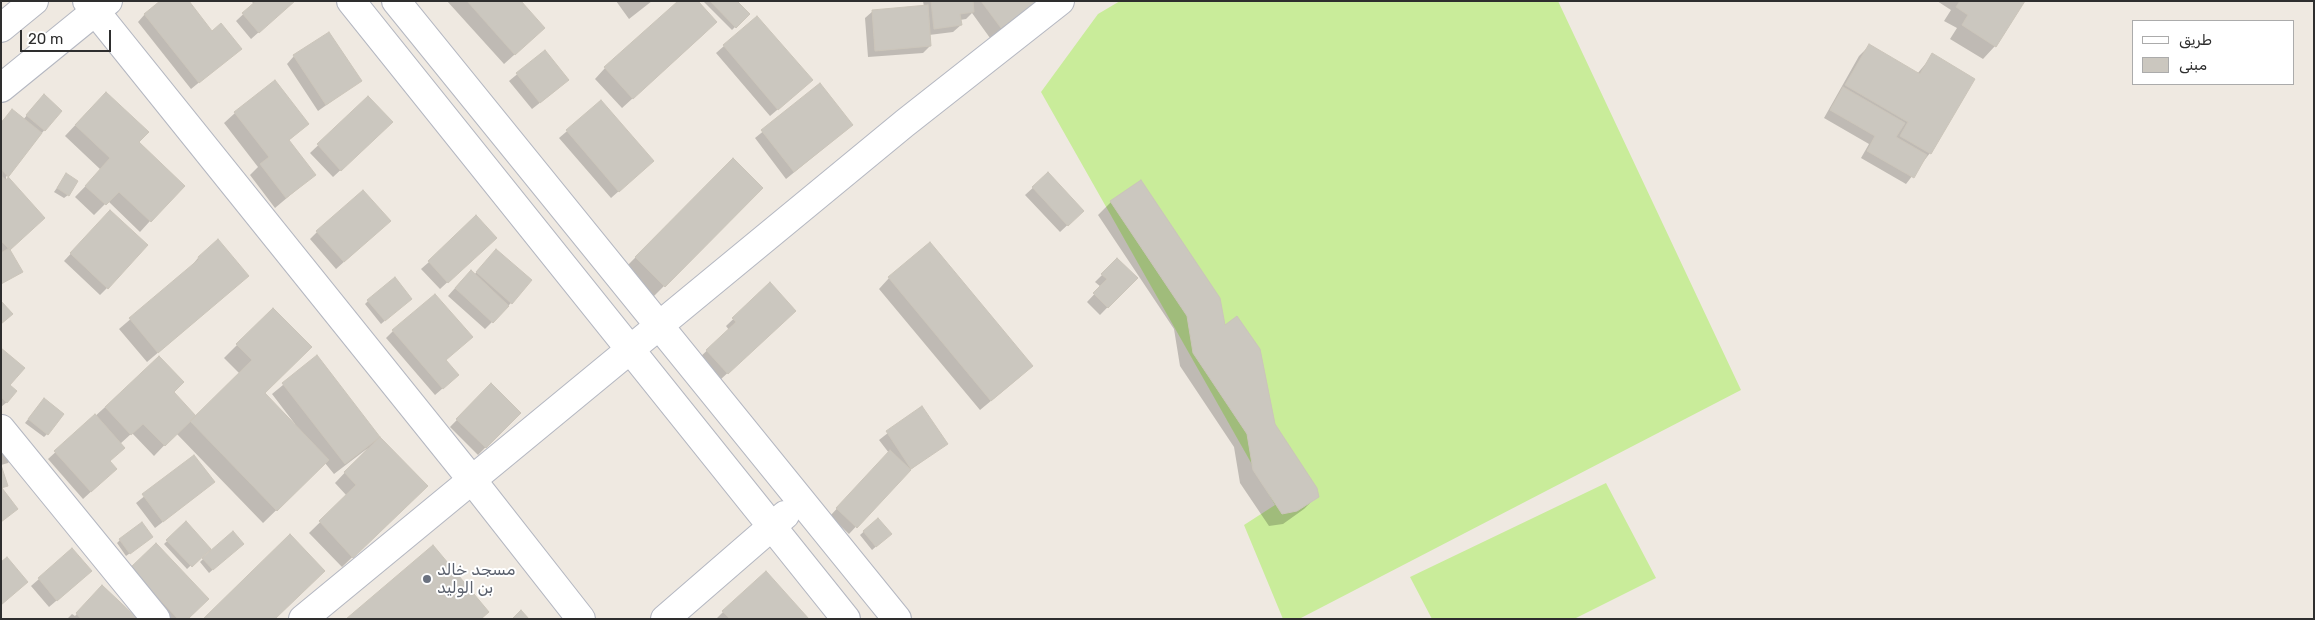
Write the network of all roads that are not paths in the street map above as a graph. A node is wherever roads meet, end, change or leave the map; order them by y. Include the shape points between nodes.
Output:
1 (34, 1) edge
2 (351, 1) edge
3 (396, 1) edge
4 (1060, 1) edge
5 (97, 5) edge
6 (1, 28) edge
7 (1, 88) edge
8 (659, 326) junction
9 (630, 349) junction
10 (1, 429) edge
11 (472, 480) junction
12 (802, 501) junction
13 (773, 526) junction
14 (156, 619) edge
15 (303, 619) edge
16 (581, 619) edge
17 (665, 619) edge
18 (846, 619) edge
19 (897, 619) edge

1 - 6 street
2 - 9 street
3 - 8 street
4 - 8 street
5 - 7 street
5 - 11 street
8 - 9 street
8 - 12 street
9 - 11 street
9 - 13 street
10 - 14 street
11 - 15 street
11 - 16 street
12 - 13 street
12 - 19 street
13 - 17 street
13 - 18 street

